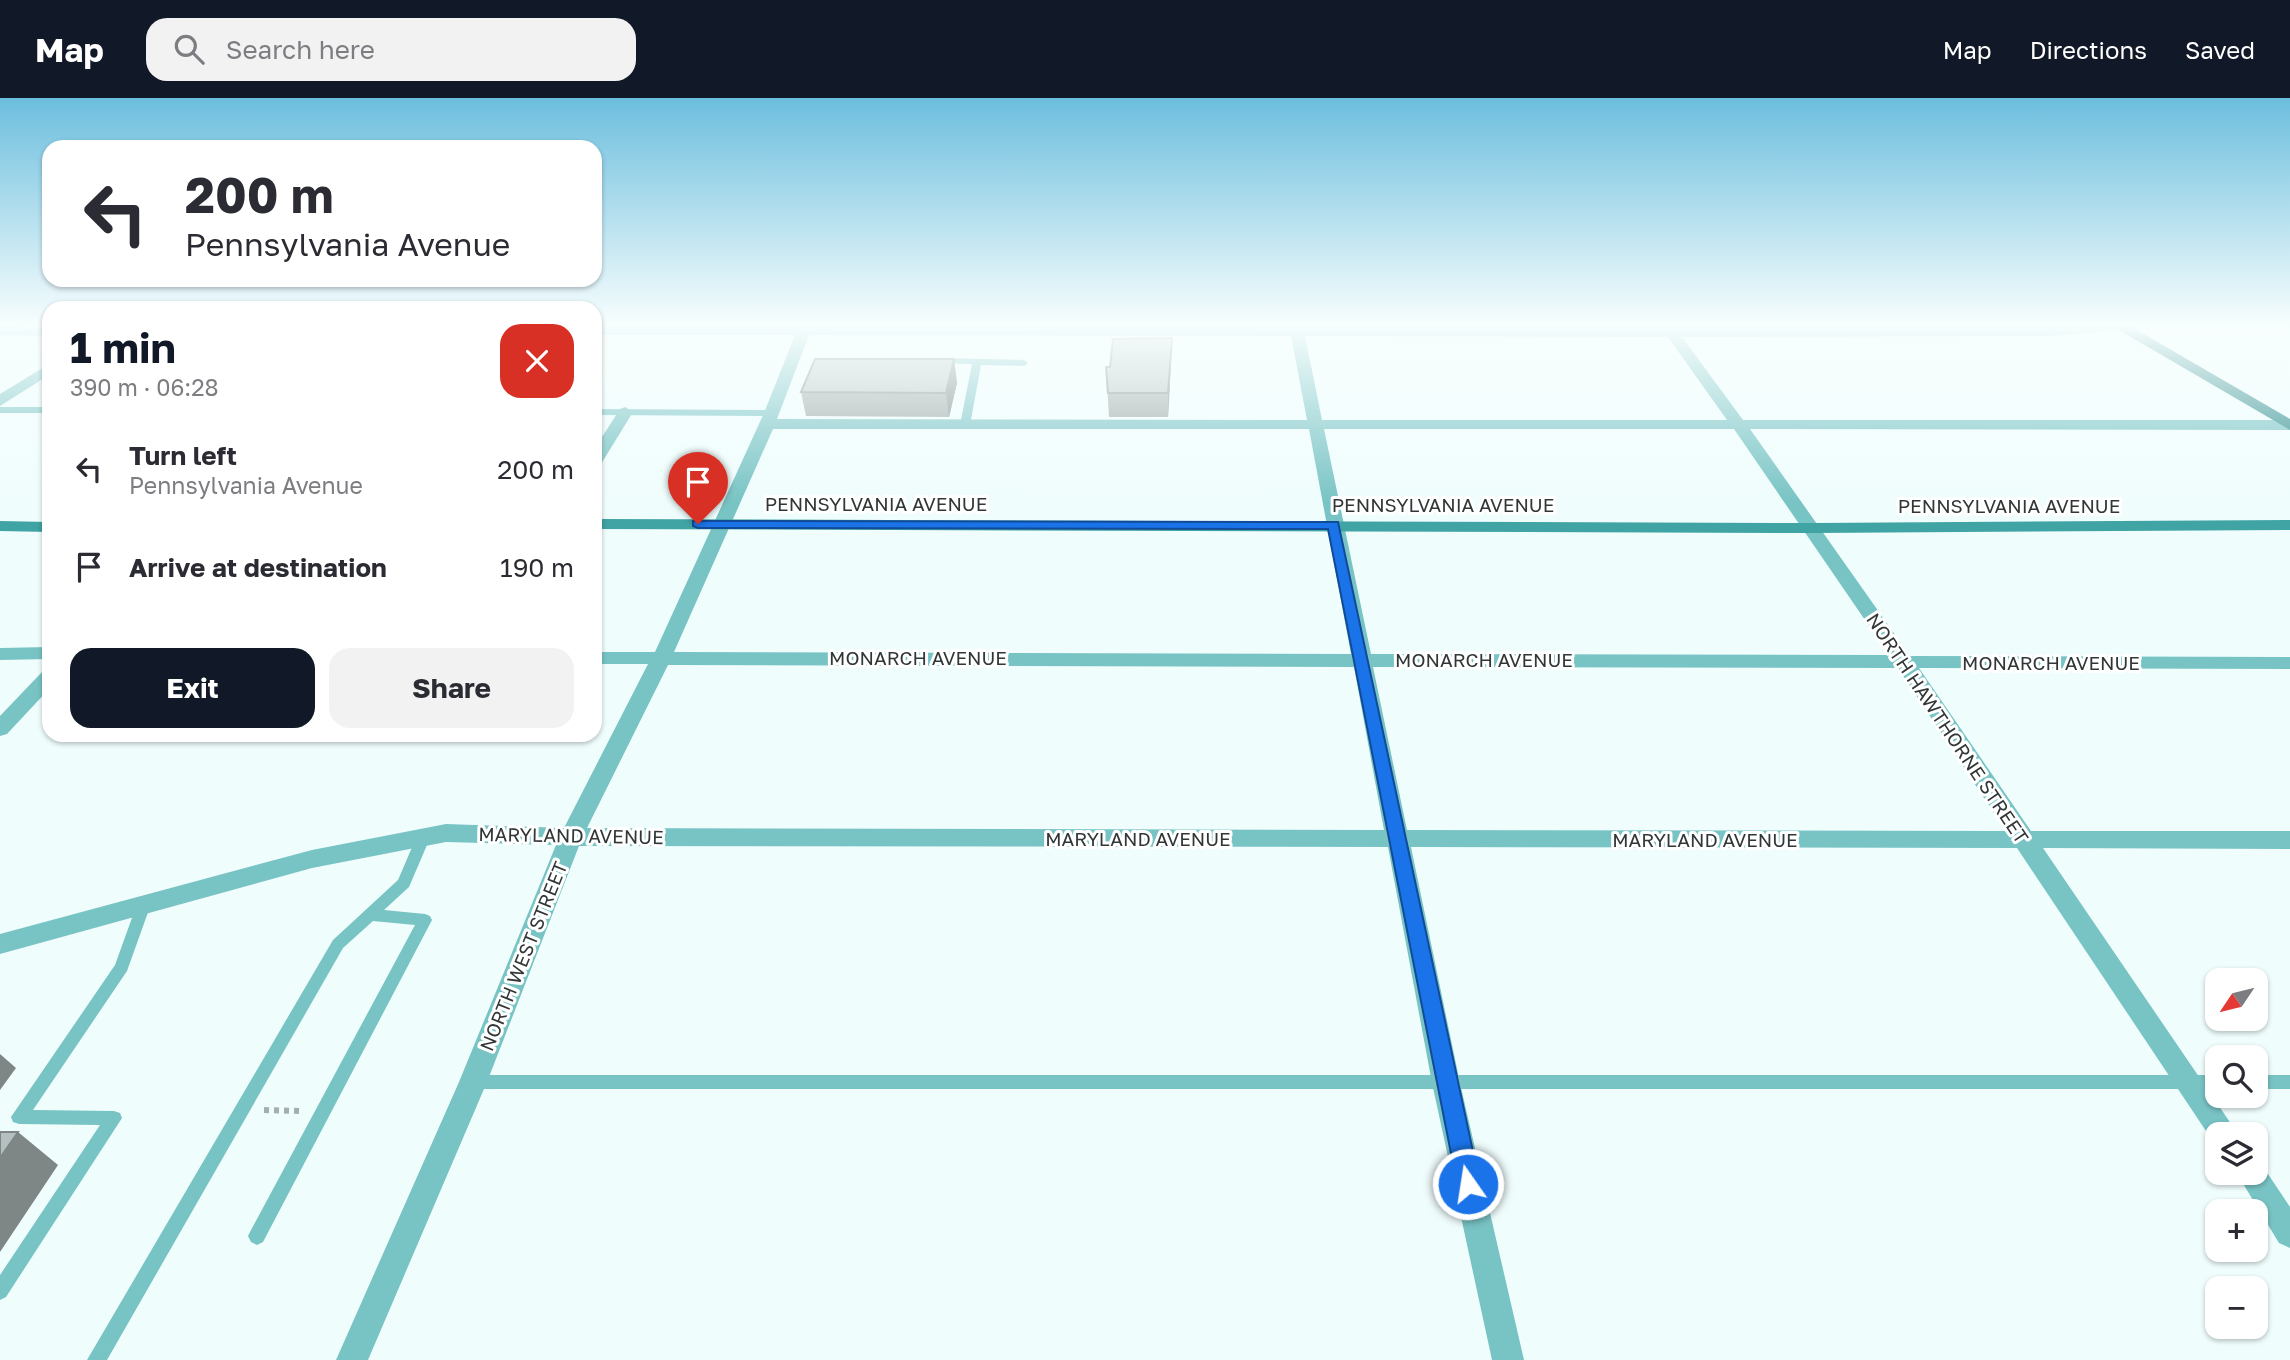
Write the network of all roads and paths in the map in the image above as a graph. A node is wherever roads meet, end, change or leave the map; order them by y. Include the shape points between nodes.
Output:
1 (24, 385) edge
2 (783, 385) edge
3 (973, 385) edge
4 (1308, 385) edge
5 (1710, 385) edge
6 (2222, 385) edge
7 (0, 401) edge
8 (0, 410) edge
9 (42, 410) edge
10 (602, 412) edge
11 (625, 412) junction
12 (770, 418) junction
13 (1738, 422) junction
14 (1317, 423) junction
15 (965, 425) junction
16 (2290, 425) edge
17 (602, 447) edge
18 (723, 523) junction
19 (602, 524) edge
20 (1333, 525) junction
21 (0, 526) edge
22 (42, 527) edge
23 (2287, 527) edge
24 (1813, 528) junction
25 (42, 653) edge
26 (0, 654) edge
27 (662, 657) junction
28 (602, 658) edge
29 (1361, 658) junction
30 (1902, 662) junction
31 (2290, 663) edge
32 (42, 684) edge
33 (0, 729) edge
34 (571, 837) junction
35 (423, 838) junction
36 (1396, 839) junction
37 (2025, 839) junction
38 (2290, 840) edge
39 (144, 904) junction
40 (373, 915) junction
41 (0, 944) edge
42 (473, 1082) junction
43 (2189, 1082) junction
44 (2205, 1082) edge
45 (2268, 1082) edge
46 (2290, 1082) edge
47 (1446, 1083) junction
48 (242, 1110) junction
49 (324, 1111) junction
50 (2216, 1122) edge
51 (2259, 1185) edge
52 (2290, 1233) edge
53 (257, 1237) dead end
54 (0, 1291) edge
55 (96, 1360) edge
56 (352, 1360) edge
57 (1508, 1360) edge

1 - 7 street
2 - 12 street, NORTH WEST STREET
3 - 15 lane
4 - 14 street
5 - 13 street, NORTH HAWTHORNE STREET
6 - 16 main road
8 - 9 lane
10 - 11 lane
11 - 12 lane
11 - 17 street
12 - 15 street
12 - 18 street, NORTH WEST STREET
13 - 14 street
13 - 16 street
13 - 24 street, NORTH HAWTHORNE STREET
14 - 15 street
14 - 20 street
18 - 19 street, PENNSYLVANIA AVENUE
18 - 20 street, PENNSYLVANIA AVENUE
18 - 27 street, NORTH WEST STREET
20 - 24 street, PENNSYLVANIA AVENUE
20 - 29 street
21 - 22 street
23 - 24 street, PENNSYLVANIA AVENUE
24 - 30 street, NORTH HAWTHORNE STREET
25 - 26 street
27 - 28 street, MONARCH AVENUE
27 - 29 street, MONARCH AVENUE
27 - 34 street, NORTH WEST STREET
29 - 30 street, MONARCH AVENUE
29 - 36 street
30 - 31 street, MONARCH AVENUE
30 - 37 street, NORTH HAWTHORNE STREET
32 - 33 street
34 - 35 street, MARYLAND AVENUE via 446,833
34 - 36 street, MARYLAND AVENUE
34 - 42 street, NORTH WEST STREET
35 - 39 street, MARYLAND AVENUE via 312,859
35 - 40 lane via 404,883
36 - 37 street, MARYLAND AVENUE
36 - 47 street
37 - 38 street, MARYLAND AVENUE
37 - 43 street, NORTH HAWTHORNE STREET
39 - 41 street, MARYLAND AVENUE
39 - 54 lane via 122,967 19,1117 114,1118
40 - 48 lane via 338,944
40 - 49 lane via 425,920
42 - 47 lane
42 - 56 street, NORTH WEST STREET
43 - 44 lane
43 - 47 lane
43 - 50 street, NORTH HAWTHORNE STREET
45 - 46 lane
47 - 57 street
48 - 49 path
48 - 55 lane
49 - 53 lane
51 - 52 street

